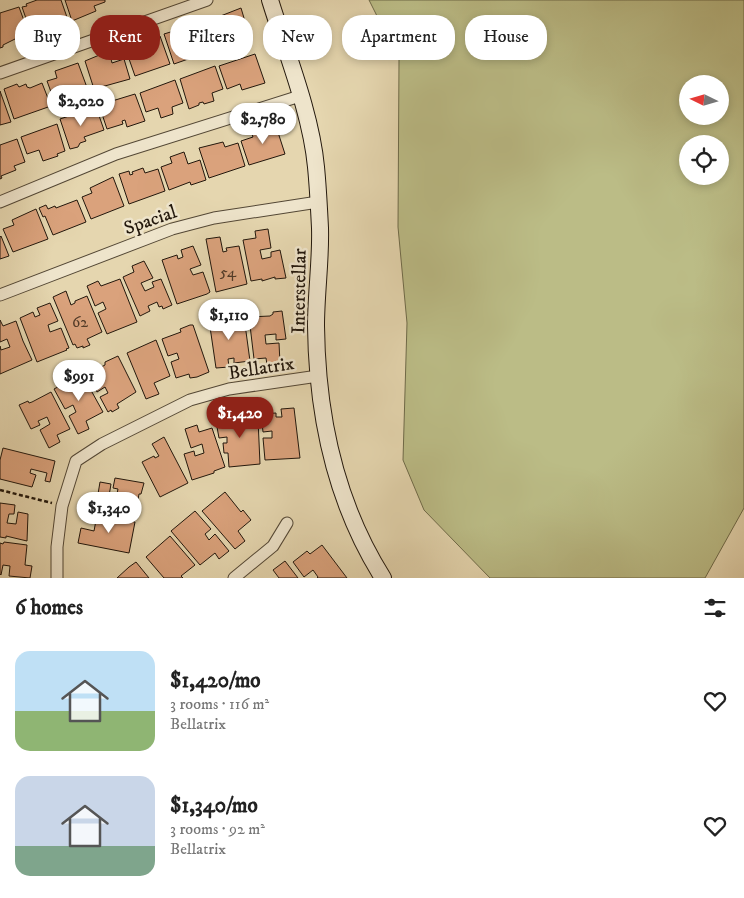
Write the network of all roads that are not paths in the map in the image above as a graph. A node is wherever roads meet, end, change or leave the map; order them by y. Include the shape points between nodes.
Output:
1 (207, 0) edge
2 (270, 0) edge
3 (0, 73) edge
4 (300, 96) junction
5 (0, 202) edge
6 (318, 202) junction
7 (0, 295) edge
8 (318, 376) junction
9 (287, 522) dead end
10 (57, 578) edge
11 (234, 578) edge
12 (383, 578) edge

1 - 3 street
2 - 4 street, Interstellar
4 - 5 street via 116,154
4 - 6 street, Interstellar via 316,165
6 - 7 street, Spacial via 214,218 172,229
6 - 8 street, Interstellar
8 - 10 street, Bellatrix via 229,389 190,400 102,444 76,461 62,506
8 - 12 street, Interstellar via 340,488 353,523
9 - 11 street via 273,546

